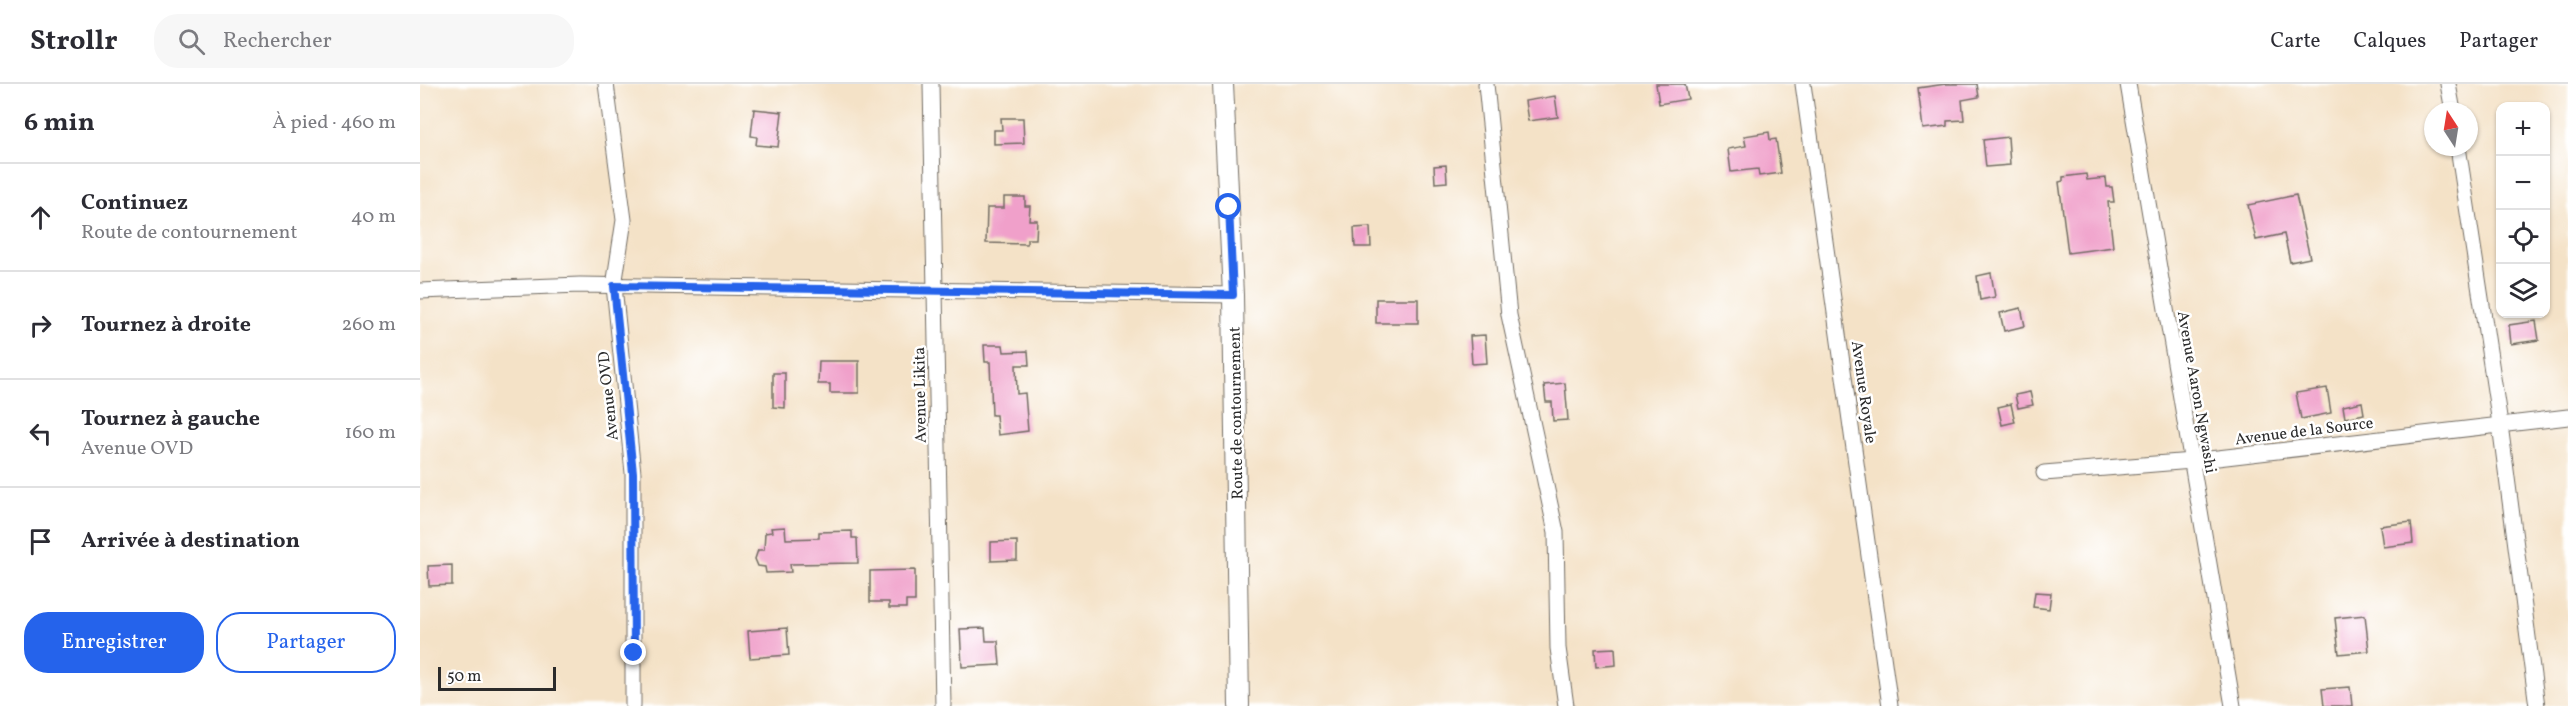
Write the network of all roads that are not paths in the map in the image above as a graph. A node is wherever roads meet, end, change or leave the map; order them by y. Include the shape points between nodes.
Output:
1 (606, 84) edge
2 (931, 84) edge
3 (1223, 84) edge
4 (1486, 84) edge
5 (1803, 84) edge
6 (2128, 84) edge
7 (2448, 84) edge
8 (2451, 102) edge
9 (2459, 156) edge
10 (614, 286) junction
11 (420, 291) edge
12 (936, 292) junction
13 (1233, 295) junction
14 (2568, 417) edge
15 (2500, 425) junction
16 (2192, 461) junction
17 (2044, 473) dead end
18 (633, 706) edge
19 (943, 706) edge
20 (1239, 706) edge
21 (1566, 706) edge
22 (1890, 706) edge
23 (2233, 706) edge
24 (2536, 706) edge

1 - 10 street, Avenue OVD via 624,220
2 - 12 street, Avenue Likita
3 - 13 street, Route de contournement
4 - 21 street via 1509,315 1556,532 1558,648
5 - 22 street, Avenue Royale
6 - 16 street, Avenue Aaron Ngwashi
7 - 8 street
9 - 15 street
10 - 11 street
10 - 12 street
10 - 18 street, Avenue OVD via 633,473
12 - 13 street
12 - 19 street, Avenue Likita
13 - 20 street, Route de contournement
14 - 15 street, Avenue de la Source
15 - 16 street, Avenue de la Source
15 - 24 street
16 - 17 street, Avenue de la Source
16 - 23 street, Avenue Aaron Ngwashi

